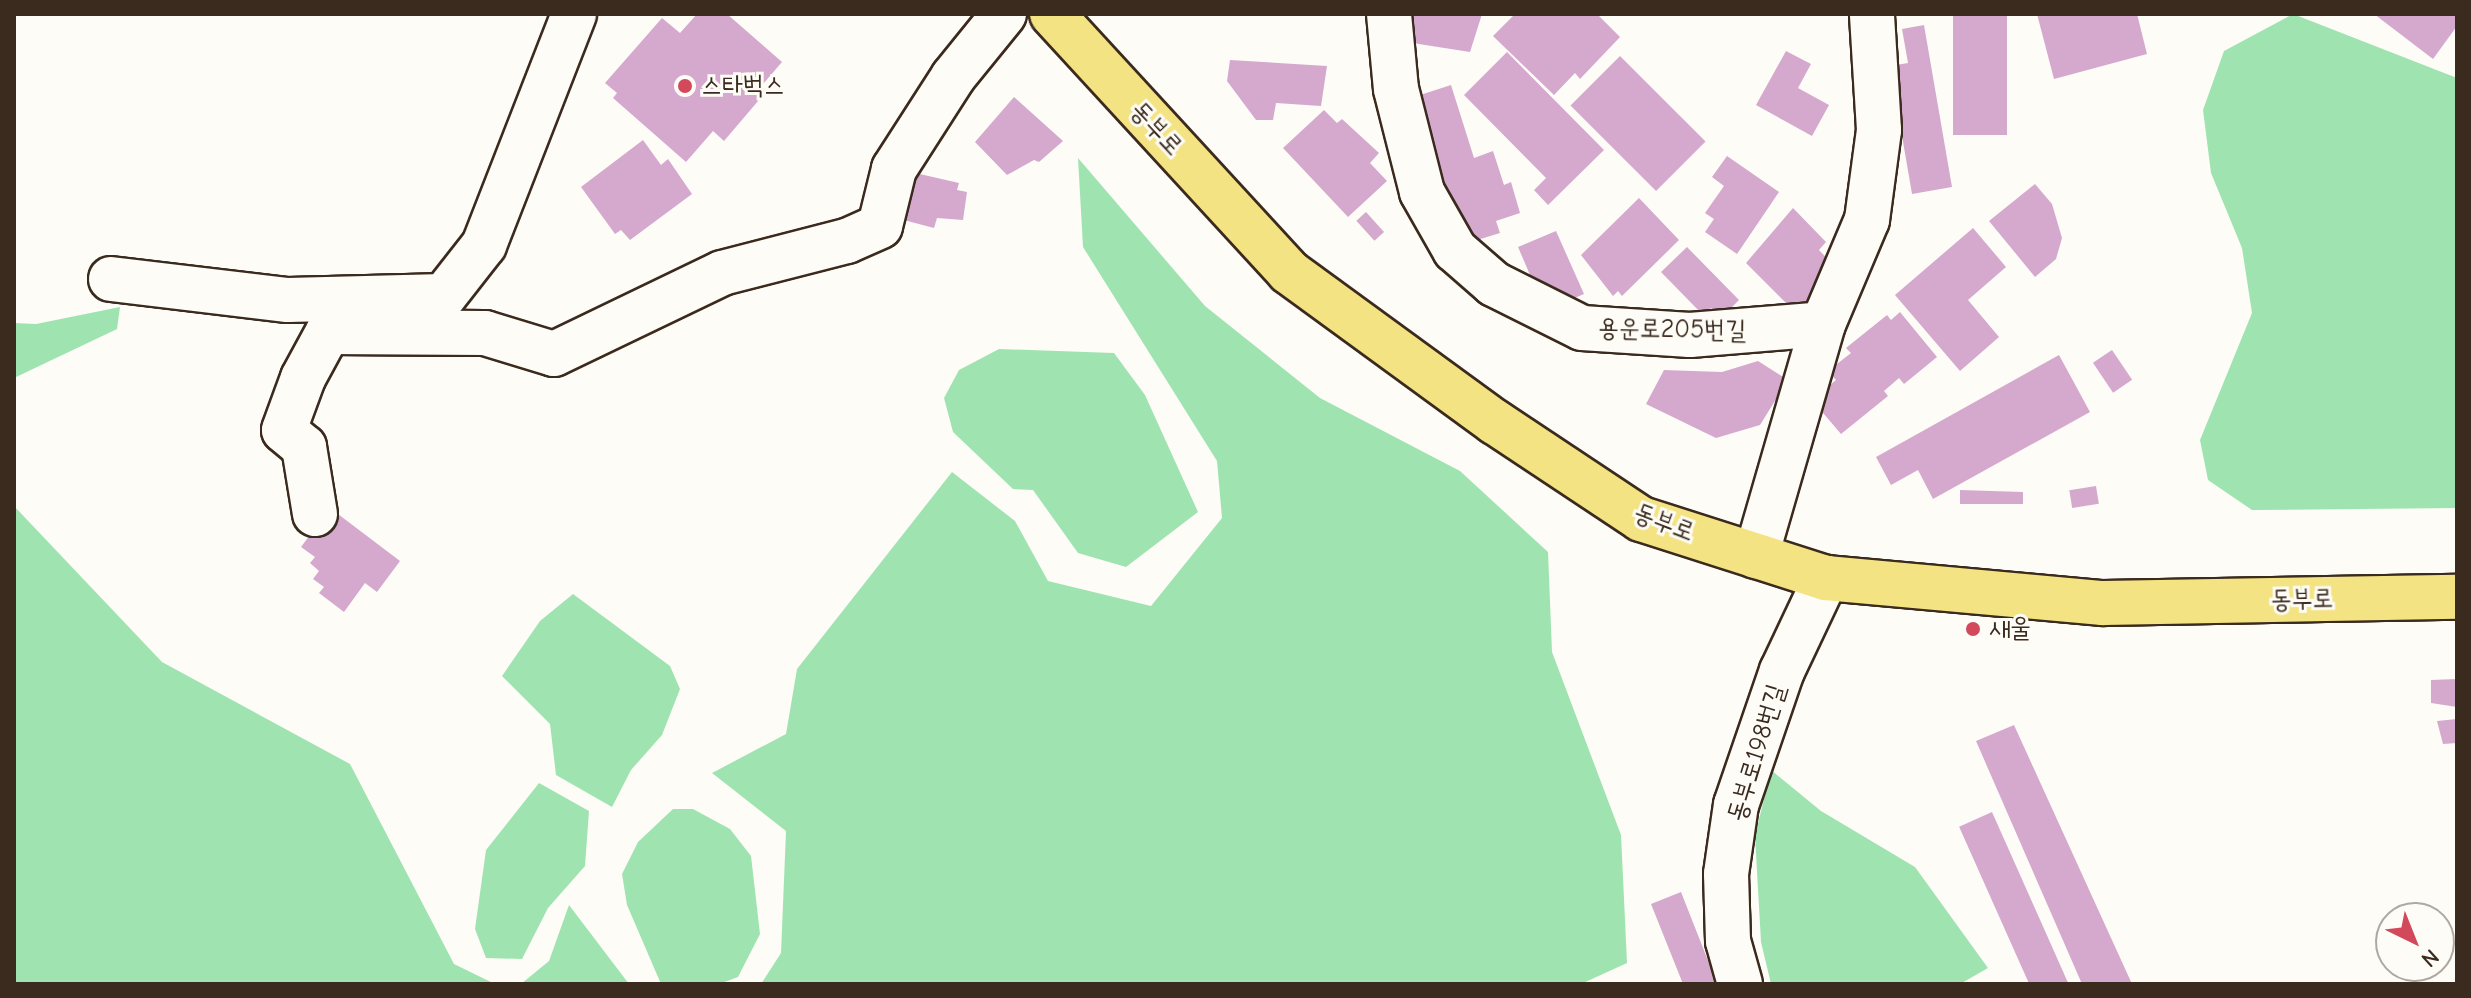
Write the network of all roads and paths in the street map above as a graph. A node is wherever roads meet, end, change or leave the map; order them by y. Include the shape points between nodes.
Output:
1 (574, 14) edge
2 (1004, 14) edge
3 (1052, 14) edge
4 (1389, 14) edge
5 (1872, 14) edge
6 (111, 279) dead end
7 (1823, 324) junction
8 (315, 514) dead end
9 (1756, 556) junction
10 (1826, 578) junction
11 (2457, 597) edge
12 (1740, 984) edge

1 - 6 street via 484,245 444,296 288,300
2 - 8 street via 953,77 894,169 880,226 847,241 722,273 554,354 485,333 328,332 284,430 304,447
3 - 9 main road, 동부로 via 1289,272 1495,422 1641,519
4 - 7 street, 용운로205번길 via 1396,89 1422,192 1455,250 1494,284 1582,328 1690,335
5 - 7 street via 1879,130 1867,220
7 - 9 street
9 - 10 main road, 동부로
10 - 11 main road, 동부로 via 2103,603
10 - 12 street, 동부로198번길 via 1782,671 1736,805 1726,874 1728,941

